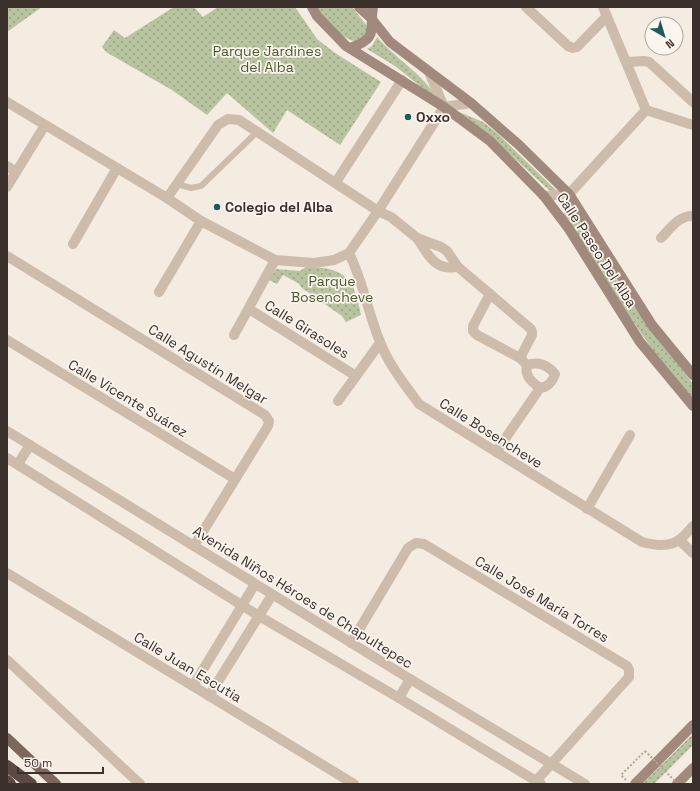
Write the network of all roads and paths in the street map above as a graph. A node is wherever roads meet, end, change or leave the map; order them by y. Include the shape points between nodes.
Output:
1 (312, 7) edge
2 (359, 7) edge
3 (373, 7) edge
4 (526, 7) edge
5 (605, 12) edge
6 (371, 18) junction
7 (350, 48) junction
8 (627, 62) junction
9 (429, 72) junction
10 (402, 80) junction
11 (7, 102) edge
12 (693, 102) edge
13 (471, 103) junction
14 (444, 107) junction
15 (646, 110) junction
16 (45, 125) junction
17 (693, 125) edge
18 (257, 132) junction
19 (7, 166) edge
20 (117, 168) junction
21 (16, 172) junction
22 (336, 182) junction
23 (177, 184) junction
24 (7, 187) edge
25 (569, 194) junction
26 (544, 196) junction
27 (167, 198) junction
28 (378, 211) junction
29 (693, 216) edge
30 (201, 221) junction
31 (569, 230) junction
32 (417, 238) junction
33 (661, 238) dead end
34 (73, 244) dead end
35 (349, 253) junction
36 (7, 256) edge
37 (275, 260) junction
38 (458, 267) junction
39 (159, 292) dead end
40 (490, 294) junction
41 (249, 309) junction
42 (234, 335) dead end
43 (7, 340) edge
44 (380, 343) junction
45 (524, 361) junction
46 (693, 375) edge
47 (356, 376) junction
48 (540, 388) junction
49 (338, 401) dead end
50 (693, 406) edge
51 (630, 435) dead end
52 (9, 436) edge
53 (30, 445) junction
54 (496, 452) junction
55 (7, 458) edge
56 (18, 464) junction
57 (235, 479) junction
58 (588, 508) junction
59 (693, 526) edge
60 (679, 540) junction
61 (194, 546) junction
62 (693, 553) edge
63 (7, 573) edge
64 (255, 584) junction
65 (272, 595) junction
66 (242, 605) junction
67 (259, 616) junction
68 (351, 643) junction
69 (7, 660) edge
70 (410, 679) junction
71 (193, 686) junction
72 (209, 696) junction
73 (399, 698) junction
74 (693, 725) edge
75 (7, 738) edge
76 (552, 763) junction
77 (7, 766) edge
78 (693, 768) edge
79 (621, 775) dead end
80 (7, 781) edge
81 (538, 782) edge
82 (10, 784) edge
83 (31, 784) edge
84 (56, 784) edge
85 (140, 784) edge
86 (354, 784) edge
87 (585, 784) edge
88 (635, 784) edge
89 (678, 784) edge

1 - 7 street, Calle Paseo Del Alba via 317,16
2 - 6 street, Calle Paseo Del Alba
3 - 6 street
4 - 5 street via 573,48 577,47
5 - 8 street
6 - 7 street via 371,34 367,40
6 - 9 street, Calle Paseo Del Alba via 390,42
7 - 10 street, Calle Paseo Del Alba
8 - 12 street via 649,62
8 - 15 street
9 - 13 street, Calle Paseo Del Alba
9 - 14 street
10 - 14 street, Calle Paseo Del Alba
10 - 22 street
11 - 16 street
13 - 14 street
13 - 25 street, Calle Paseo Del Alba
14 - 26 street, Calle Paseo Del Alba via 490,141
14 - 28 street
15 - 17 street
15 - 25 street
16 - 20 street
16 - 21 street
18 - 22 street
18 - 23 lane via 201,186 191,188
18 - 23 street via 239,120 228,118 218,125
19 - 21 street
20 - 27 street
20 - 34 street
21 - 24 street
22 - 28 street
23 - 27 street
25 - 26 street
25 - 31 street
25 - 46 street, Calle Paseo Del Alba via 652,326
26 - 31 street, Calle Paseo Del Alba
27 - 30 street
28 - 32 street via 391,217
28 - 35 street
29 - 33 street via 680,218
30 - 37 street
30 - 39 street
31 - 50 street, Calle Paseo Del Alba via 640,342
32 - 38 street via 447,251
32 - 38 street via 439,265
35 - 37 street via 334,260 314,263
35 - 44 street, Calle Bosencheve
36 - 57 street, Calle Agustín Melgar via 265,415 269,421 268,426
37 - 41 street, Calle Girasoles
38 - 40 street
40 - 45 street via 531,328
40 - 45 street via 473,330 477,335
41 - 42 street
41 - 47 street, Calle Girasoles
43 - 57 street, Calle Vicente Suárez
44 - 47 street, Calle Girasoles
44 - 54 street, Calle Bosencheve via 400,380 419,404
45 - 48 street via 528,377
45 - 48 street via 545,365 555,374 550,384
47 - 49 street, Calle Girasoles
48 - 54 street
51 - 58 street
52 - 53 street, Avenida Niños Héroes de Chapultepec
53 - 56 street
53 - 61 street, Avenida Niños Héroes de Chapultepec
54 - 58 street, Calle Bosencheve
55 - 56 street
56 - 66 street
57 - 61 street, Calle Agustín Melgar
58 - 60 street, Calle Bosencheve via 642,542 654,546
59 - 60 street, Calle Bosencheve
60 - 62 street
61 - 64 street, Avenida Niños Héroes de Chapultepec
63 - 71 street, Calle Juan Escutia
64 - 65 street, Avenida Niños Héroes de Chapultepec
64 - 66 street
65 - 67 street
65 - 68 street, Avenida Niños Héroes de Chapultepec
66 - 67 street
66 - 71 street
67 - 72 street
67 - 73 street
68 - 70 street, Avenida Niños Héroes de Chapultepec
68 - 76 street, Calle José María Torres via 408,548 416,543 431,548 627,666 629,677
69 - 85 street
70 - 73 street
70 - 76 street, Avenida Niños Héroes de Chapultepec
71 - 72 street, Calle Juan Escutia
72 - 86 street, Calle Juan Escutia
73 - 81 street
74 - 88 street
75 - 84 main road
76 - 81 street, Calle José María Torres
76 - 87 street, Avenida Niños Héroes de Chapultepec
77 - 83 highway
78 - 89 street
79 - 89 path, bridge via 645,751
80 - 82 highway

